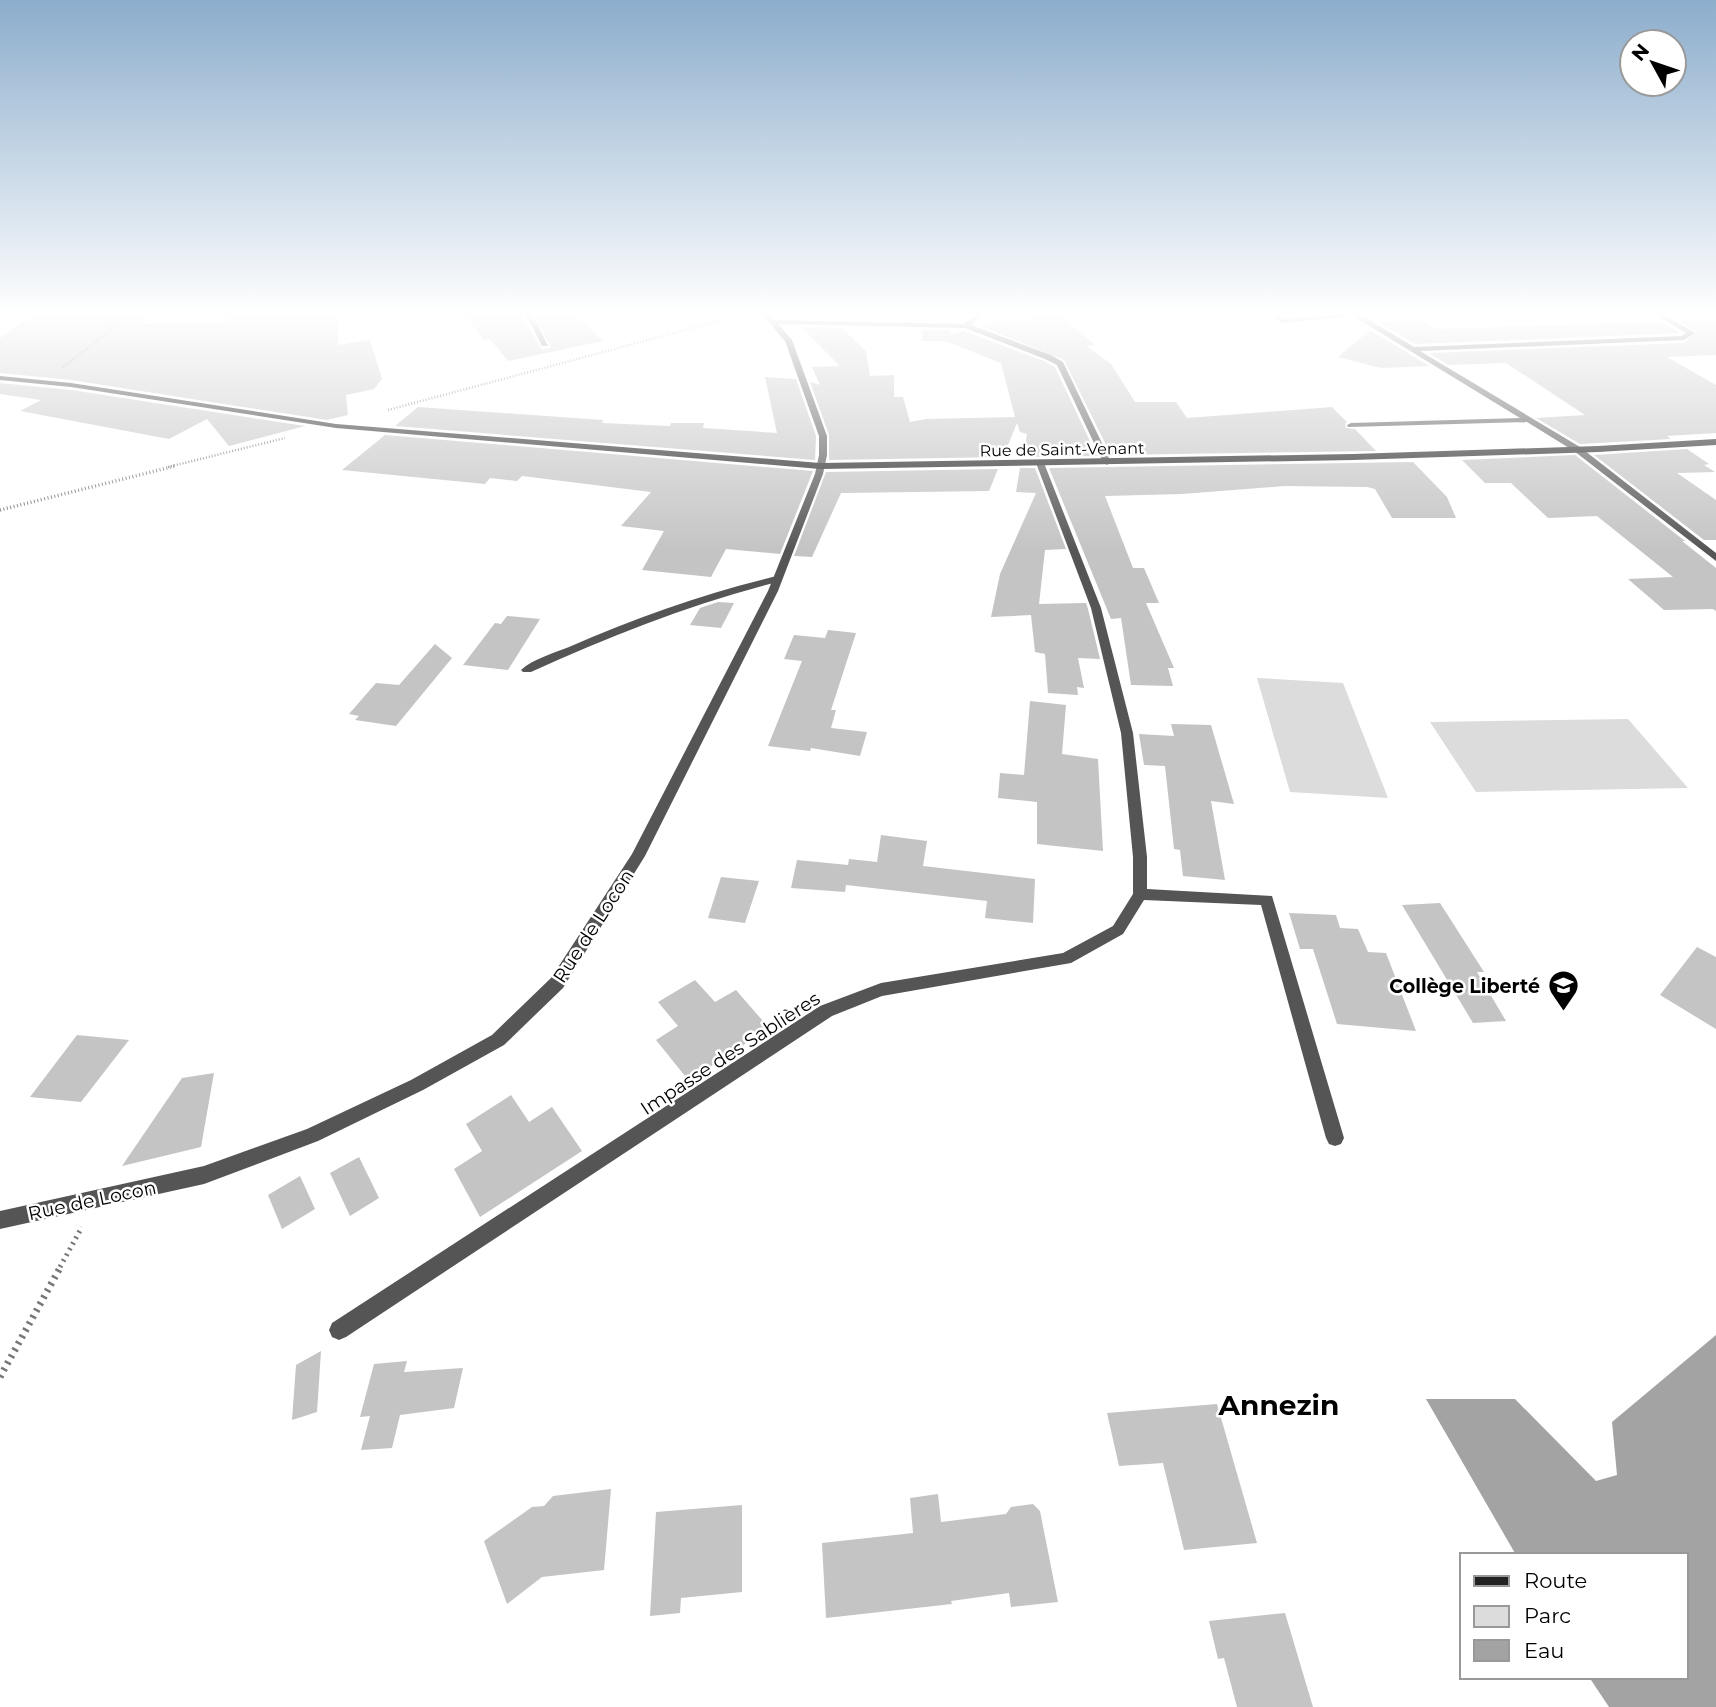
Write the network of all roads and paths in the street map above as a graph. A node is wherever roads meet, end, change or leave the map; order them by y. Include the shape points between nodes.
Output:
1 (108, 392) edge
2 (807, 392) edge
3 (1073, 392) edge
4 (1483, 392) edge
5 (1529, 420) junction
6 (1351, 425) dead end
7 (1716, 442) edge
8 (1577, 449) junction
9 (1107, 462) junction
10 (1040, 463) junction
11 (820, 466) junction
12 (1716, 558) edge
13 (777, 579) junction
14 (527, 670) dead end
15 (1140, 894) junction
16 (1335, 1138) dead end
17 (98, 1199) junction
18 (0, 1220) edge
19 (339, 1330) dead end
20 (0, 1377) edge

1 - 11 main road, Rue de Saint-Venant via 323,424
2 - 11 street, Rue de Locon via 823,436
3 - 9 street
4 - 5 street
5 - 6 street
5 - 8 street
7 - 8 main road, Rue de Saint-Venant
8 - 9 main road, Rue de Saint-Venant
8 - 12 street
9 - 10 main road, Rue de Saint-Venant
10 - 11 main road, Rue de Saint-Venant
10 - 15 street via 1096,608 1127,733
11 - 13 street, Rue de Locon
13 - 14 street via 667,610
13 - 17 street, Rue de Locon via 638,856 558,983 498,1040 312,1135 205,1175
15 - 16 street via 1267,900
15 - 19 street, Impasse des Sablières via 1118,930 1066,959 881,990 826,1012
17 - 18 street, Rue de Locon
17 - 20 path

